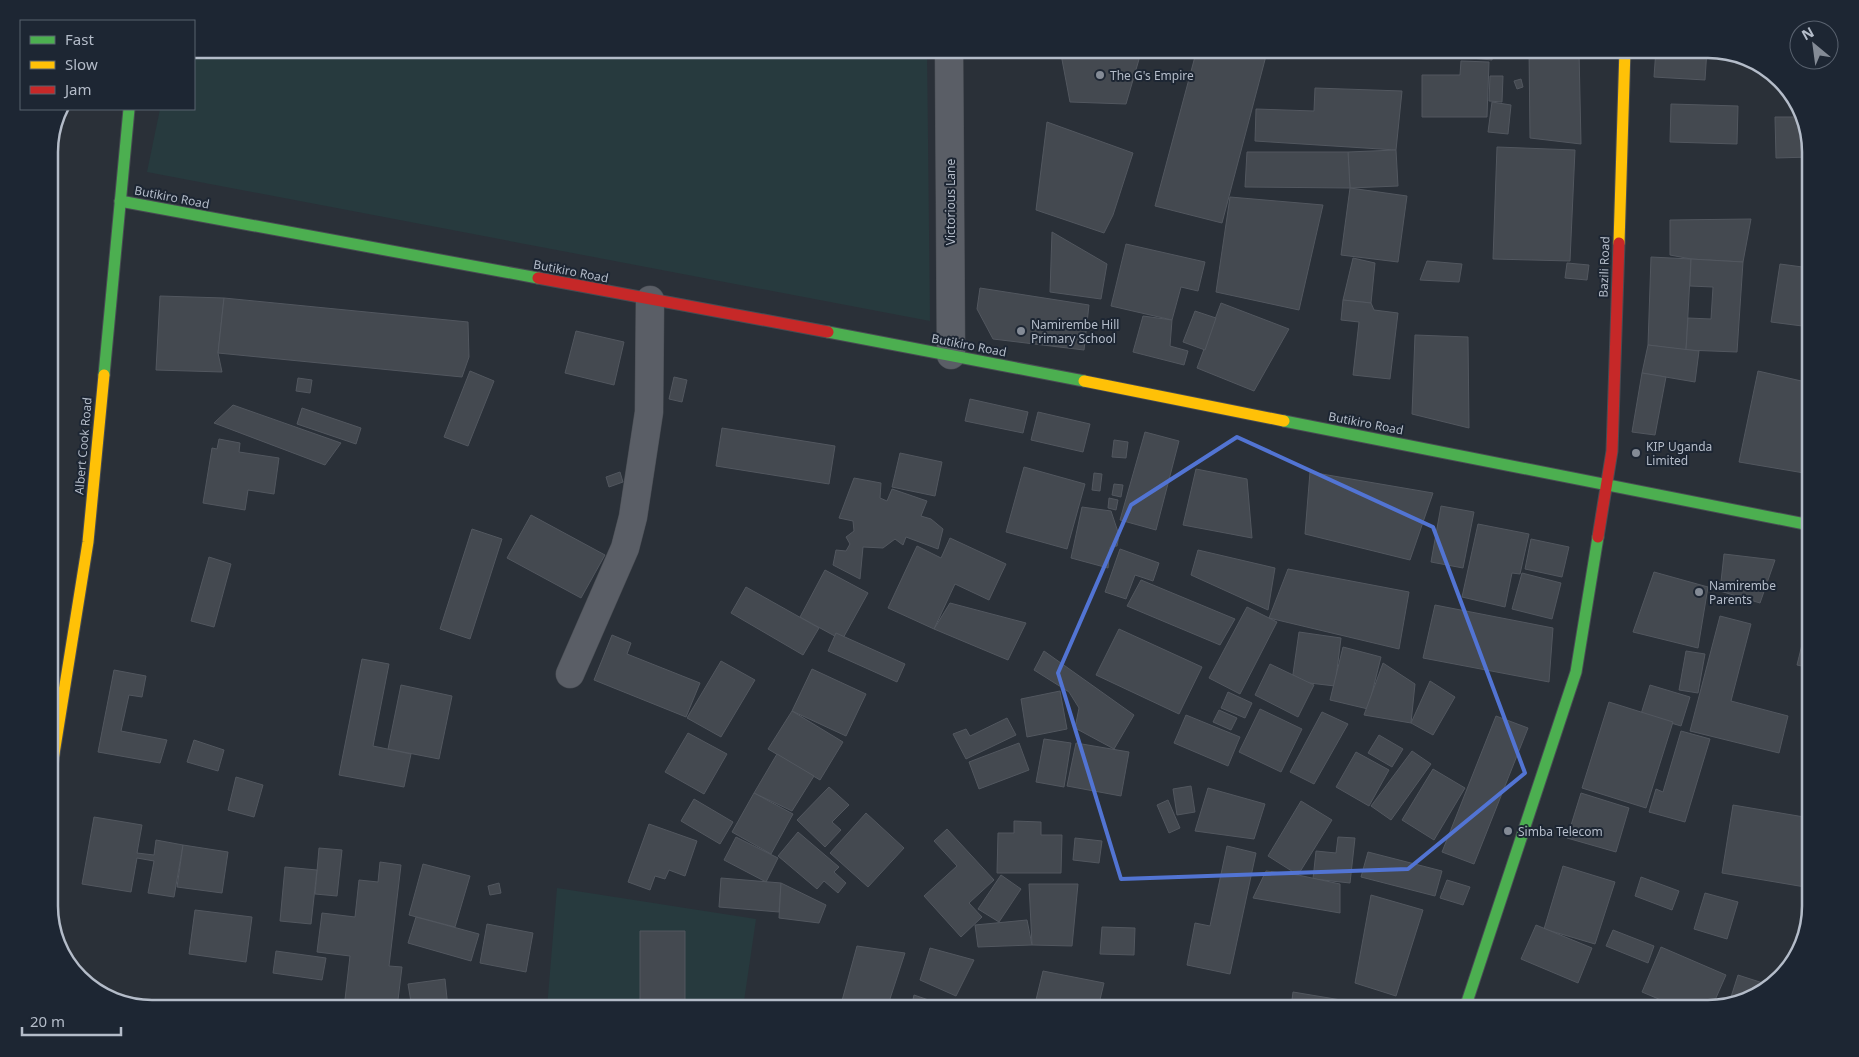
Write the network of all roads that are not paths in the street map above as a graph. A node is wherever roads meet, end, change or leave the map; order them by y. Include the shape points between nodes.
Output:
1 (949, 58) edge
2 (1625, 58) edge
3 (129, 110) edge
4 (120, 201) junction
5 (650, 300) junction
6 (951, 355) junction
7 (1606, 485) junction
8 (1801, 523) edge
9 (570, 674) dead end
10 (58, 729) edge
11 (1468, 1000) edge

1 - 6 street, Victorious Lane
2 - 7 street, Bazili Road via 1612,451
3 - 4 street, Albert Cook Road
4 - 5 street, Butikiro Road
4 - 10 street, Albert Cook Road via 88,542
5 - 6 street, Butikiro Road
5 - 9 street via 649,412 633,517 625,548
6 - 7 street, Butikiro Road
7 - 8 street, Butikiro Road
7 - 11 street, Bazili Road via 1576,672

